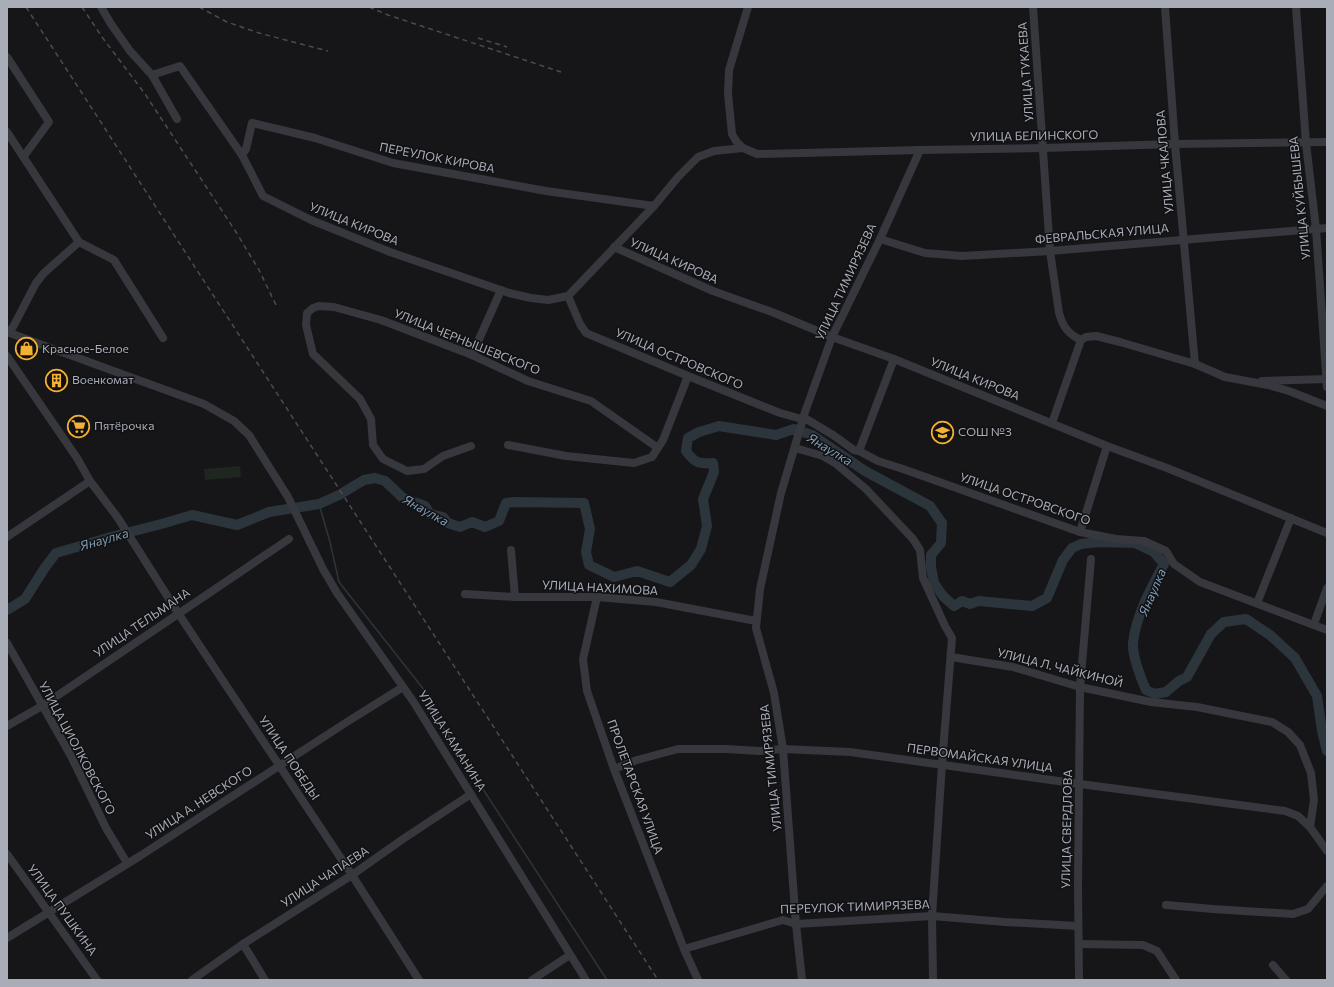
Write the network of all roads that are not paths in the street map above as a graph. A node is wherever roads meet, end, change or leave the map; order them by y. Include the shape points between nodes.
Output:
1 (101, 7) edge
2 (748, 7) edge
3 (1033, 7) edge
4 (1165, 7) edge
5 (1296, 7) edge
6 (7, 57) edge
7 (152, 75) junction
8 (177, 119) dead end
9 (7, 132) edge
10 (1327, 142) edge
11 (1306, 143) junction
12 (1175, 144) junction
13 (743, 148) junction
14 (1043, 148) junction
15 (920, 150) junction
16 (242, 155) junction
17 (24, 156) junction
18 (654, 206) junction
19 (1327, 228) edge
20 (1316, 229) junction
21 (880, 239) junction
22 (1183, 240) junction
23 (79, 242) junction
24 (614, 247) junction
25 (1050, 251) junction
26 (501, 290) junction
27 (568, 296) junction
28 (8, 332) edge
29 (832, 337) junction
30 (163, 338) dead end
31 (1081, 340) junction
32 (472, 355) junction
33 (7, 356) edge
34 (894, 359) junction
35 (1194, 364) junction
36 (688, 376) junction
37 (1246, 382) junction
38 (1327, 382) edge
39 (1327, 406) edge
40 (802, 421) junction
41 (1052, 423) junction
42 (795, 444) junction
43 (508, 445) dead end
44 (471, 446) dead end
45 (1107, 446) junction
46 (658, 448) junction
47 (859, 451) junction
48 (90, 481) junction
49 (1291, 518) junction
50 (1080, 532) junction
51 (1327, 533) edge
52 (7, 537) edge
53 (289, 539) dead end
54 (511, 550) dead end
55 (1091, 559) dead end
56 (1327, 588) edge
57 (465, 594) dead end
58 (515, 597) junction
59 (597, 598) junction
60 (1257, 603) junction
61 (178, 613) junction
62 (756, 621) junction
63 (1314, 624) junction
64 (1327, 630) edge
65 (7, 643) edge
66 (951, 657) junction
67 (403, 687) junction
68 (1080, 687) junction
69 (42, 706) junction
70 (7, 726) edge
71 (783, 749) junction
72 (942, 764) junction
73 (280, 765) junction
74 (614, 769) junction
75 (1080, 784) junction
76 (471, 794) junction
77 (1310, 827) junction
78 (1327, 851) edge
79 (7, 854) edge
80 (127, 863) junction
81 (352, 875) junction
82 (1327, 886) edge
83 (1166, 904) dead end
84 (49, 912) junction
85 (932, 916) junction
86 (796, 924) junction
87 (1078, 926) junction
88 (7, 938) edge
89 (243, 944) junction
90 (1079, 944) junction
91 (684, 949) junction
92 (570, 955) junction
93 (1273, 965) dead end
94 (97, 980) edge
95 (192, 980) edge
96 (265, 980) edge
97 (419, 980) edge
98 (532, 980) edge
99 (586, 980) edge
100 (698, 980) edge
101 (802, 980) edge
102 (933, 980) edge
103 (1079, 980) edge
104 (1176, 980) edge
105 (1286, 980) edge

1 - 7 street via 130,51
2 - 13 street via 729,70 728,94 732,134
3 - 14 street, УЛИЦА ТУКАЕВА
4 - 12 street, УЛИЦА ЧКАЛОВА
5 - 11 street, УЛИЦА КУЙБЫШЕВА
6 - 17 street via 49,122
7 - 8 street
7 - 16 street, УЛИЦА КИРОВА via 180,66
9 - 17 street
10 - 11 street, УЛИЦА БЕЛИНСКОГО
11 - 12 street, УЛИЦА БЕЛИНСКОГО
11 - 20 street, УЛИЦА КУЙБЫШЕВА
12 - 14 street, УЛИЦА БЕЛИНСКОГО
12 - 22 street, УЛИЦА ЧКАЛОВА
13 - 15 street, УЛИЦА БЕЛИНСКОГО via 757,154
13 - 18 street, УЛИЦА КИРОВА via 714,151 698,157
14 - 15 street, УЛИЦА БЕЛИНСКОГО
14 - 25 street, УЛИЦА ТУКАЕВА
15 - 21 street, УЛИЦА ТИМИРЯЗЕВА
16 - 18 street, ПЕРЕУЛОК КИРОВА via 246,149 252,123 315,138 393,163 546,191
16 - 26 street, УЛИЦА КИРОВА via 263,196 311,220 390,252
17 - 23 street
18 - 24 street, УЛИЦА КИРОВА
19 - 20 street, ФЕВРАЛЬСКАЯ УЛИЦА
20 - 22 street, ФЕВРАЛЬСКАЯ УЛИЦА
20 - 38 street, УЛИЦА КУЙБЫШЕВА
21 - 25 street, ФЕВРАЛЬСКАЯ УЛИЦА via 925,253 962,256
21 - 29 street, УЛИЦА ТИМИРЯЗЕВА
22 - 25 street, ФЕВРАЛЬСКАЯ УЛИЦА
22 - 35 street, УЛИЦА ЧКАЛОВА
23 - 28 street via 36,283
23 - 30 street via 114,260
24 - 27 street, УЛИЦА КИРОВА
24 - 29 street, УЛИЦА КИРОВА via 713,291
25 - 31 street, УЛИЦА ТУКАЕВА via 1061,321 1072,336
26 - 27 street, УЛИЦА КИРОВА via 548,300
26 - 32 street
27 - 36 street, УЛИЦА ОСТРОВСКОГО via 586,333
28 - 67 street, УЛИЦА КАМАНИНА via 204,404 234,421 249,435 288,498 337,594
29 - 34 street, УЛИЦА КИРОВА
29 - 40 street, УЛИЦА ТИМИРЯЗЕВА
31 - 35 street via 1086,336 1096,336
31 - 41 street
32 - 44 street, УЛИЦА ЧЕРНЫШЕВСКОГО via 381,320 347,311 318,306 307,313 306,325 313,354 360,399 371,419 373,445 383,459 407,471 424,469 443,456
32 - 46 street, УЛИЦА ЧЕРНЫШЕВСКОГО via 528,381 591,401
33 - 48 street
34 - 41 street, УЛИЦА КИРОВА
34 - 47 street
35 - 37 street via 1225,377
36 - 40 street, УЛИЦА ОСТРОВСКОГО
36 - 46 street
37 - 38 street
37 - 39 street via 1289,391
40 - 42 street, УЛИЦА ТИМИРЯЗЕВА
40 - 47 street, УЛИЦА ОСТРОВСКОГО via 833,435
41 - 45 street, УЛИЦА КИРОВА
42 - 62 street, УЛИЦА ТИМИРЯЗЕВА via 781,493 760,589
42 - 66 street via 835,463 866,489 913,539 920,550 923,578 952,638
43 - 46 street via 566,456 634,463 652,457
45 - 49 street, УЛИЦА КИРОВА
45 - 50 street
47 - 50 street, УЛИЦА ОСТРОВСКОГО via 878,461
48 - 52 street
48 - 61 street, УЛИЦА ПОБЕДЫ via 118,518
49 - 51 street, УЛИЦА КИРОВА
49 - 60 street
50 - 60 street, УЛИЦА ОСТРОВСКОГО via 1144,541 1166,551 1174,564 1200,582
53 - 61 street, УЛИЦА ТЕЛЬМАНА
54 - 58 street
55 - 68 street, УЛИЦА СВЕРДЛОВА
56 - 63 street
57 - 58 street, УЛИЦА НАХИМОВА
58 - 59 street, УЛИЦА НАХИМОВА
59 - 62 street, УЛИЦА НАХИМОВА via 656,602
59 - 74 street, ПРОЛЕТАРСКАЯ УЛИЦА via 583,659 588,692
60 - 63 street, УЛИЦА ОСТРОВСКОГО
61 - 69 street, УЛИЦА ТЕЛЬМАНА
61 - 73 street, УЛИЦА ПОБЕДЫ
62 - 71 street, УЛИЦА ТИМИРЯЗЕВА via 774,693
63 - 64 street, УЛИЦА ОСТРОВСКОГО
65 - 69 street, УЛИЦА ЦИОЛКОВСКОГО
66 - 68 street, УЛИЦА Л. ЧАЙКИНОЙ via 1012,667
66 - 72 street
67 - 73 street, УЛИЦА А. НЕВСКОГО
67 - 76 street, УЛИЦА КАМАНИНА
68 - 75 street, УЛИЦА СВЕРДЛОВА
68 - 77 street, УЛИЦА Л. ЧАЙКИНОЙ via 1151,702 1197,707 1272,722 1288,732 1300,745 1311,773 1314,800
69 - 70 street, УЛИЦА ТЕЛЬМАНА
69 - 80 street, УЛИЦА ЦИОЛКОВСКОГО
71 - 72 street, ПЕРВОМАЙСКАЯ УЛИЦА via 850,752
71 - 74 street, ПЕРВОМАЙСКАЯ УЛИЦА via 678,749
71 - 86 street, УЛИЦА ТИМИРЯЗЕВА
72 - 75 street, ПЕРВОМАЙСКАЯ УЛИЦА
72 - 85 street
73 - 80 street, УЛИЦА А. НЕВСКОГО
73 - 81 street, УЛИЦА ПОБЕДЫ
74 - 91 street, ПРОЛЕТАРСКАЯ УЛИЦА
75 - 77 street, ПЕРВОМАЙСКАЯ УЛИЦА via 1285,811 1298,816
75 - 87 street, УЛИЦА СВЕРДЛОВА
76 - 81 street, УЛИЦА ЧАПАЕВА
76 - 92 street, УЛИЦА КАМАНИНА
77 - 78 street, ПЕРВОМАЙСКАЯ УЛИЦА
79 - 84 street, УЛИЦА ПУШКИНА
80 - 84 street, УЛИЦА А. НЕВСКОГО
81 - 89 street, УЛИЦА ЧАПАЕВА
81 - 97 street, УЛИЦА ПОБЕДЫ
82 - 83 street via 1308,908 1293,914
84 - 88 street, УЛИЦА А. НЕВСКОГО
84 - 94 street, УЛИЦА ПУШКИНА
85 - 86 street, ПЕРЕУЛОК ТИМИРЯЗЕВА
85 - 87 street, ПЕРЕУЛОК ТИМИРЯЗЕВА
85 - 102 street
86 - 91 street, ПЕРЕУЛОК ТИМИРЯЗЕВА via 783,920
86 - 101 street, УЛИЦА ТИМИРЯЗЕВА
87 - 90 street, УЛИЦА СВЕРДЛОВА
89 - 95 street, УЛИЦА ЧАПАЕВА
89 - 96 street
90 - 103 street, УЛИЦА СВЕРДЛОВА
90 - 104 street via 1143,945 1157,951
91 - 100 street, ПРОЛЕТАРСКАЯ УЛИЦА
92 - 98 street
92 - 99 street, УЛИЦА КАМАНИНА
93 - 105 street

